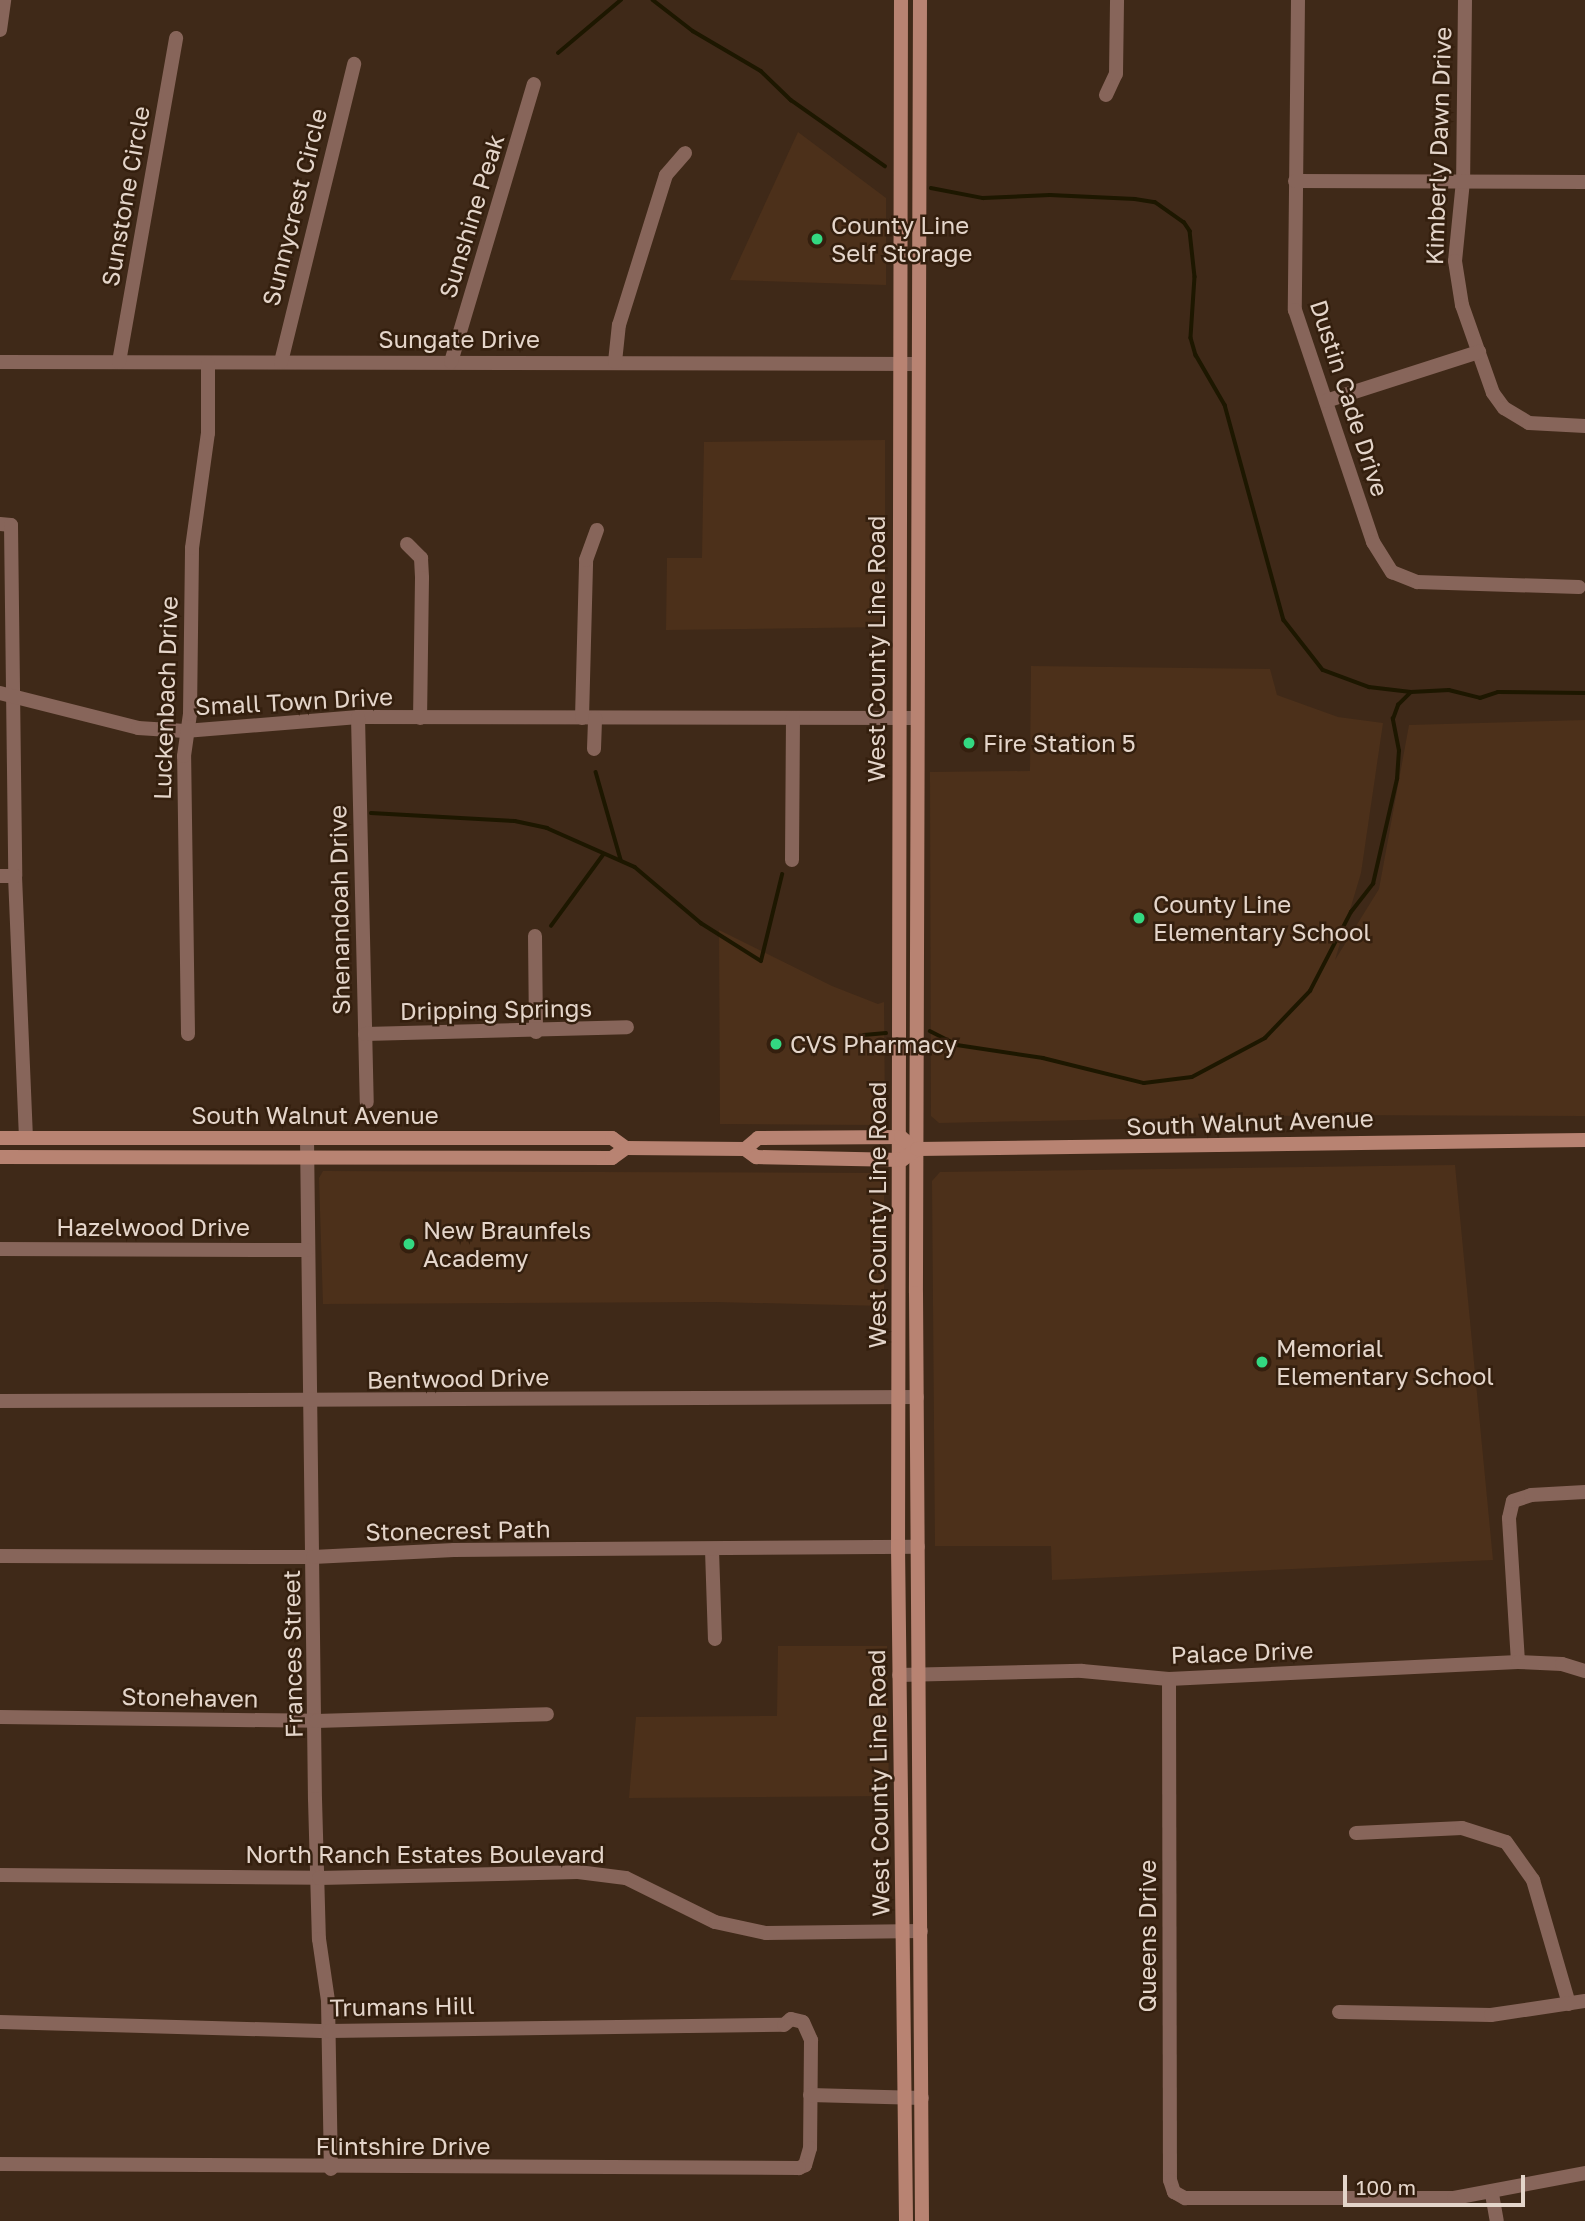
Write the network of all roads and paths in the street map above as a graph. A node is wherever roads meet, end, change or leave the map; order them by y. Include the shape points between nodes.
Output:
1 (4, 0) edge
2 (901, 0) edge
3 (920, 0) edge
4 (1117, 0) edge
5 (1298, 0) edge
6 (1465, 0) edge
7 (0, 30) edge
8 (176, 38) dead end
9 (354, 64) dead end
10 (534, 83) dead end
11 (1105, 96) dead end
12 (685, 153) dead end
13 (1295, 181) junction
14 (1463, 181) junction
15 (1585, 182) edge
16 (901, 218) junction
17 (918, 218) junction
18 (1479, 352) junction
19 (0, 362) edge
20 (119, 362) junction
21 (281, 362) junction
22 (451, 362) junction
23 (615, 362) junction
24 (208, 364) junction
25 (899, 364) junction
26 (918, 364) junction
27 (1326, 401) junction
28 (1585, 426) edge
29 (6, 525) edge
30 (597, 530) dead end
31 (407, 544) dead end
32 (1580, 587) dead end
33 (6, 695) edge
34 (358, 717) junction
35 (421, 718) junction
36 (588, 718) junction
37 (793, 718) junction
38 (898, 718) junction
39 (915, 718) junction
40 (187, 731) junction
41 (594, 749) dead end
42 (792, 860) dead end
43 (7, 876) edge
44 (535, 936) dead end
45 (627, 1027) dead end
46 (536, 1031) junction
47 (188, 1034) dead end
48 (365, 1034) junction
49 (367, 1102) dead end
50 (901, 1137) junction
51 (0, 1138) edge
52 (26, 1138) junction
53 (307, 1138) junction
54 (1585, 1140) edge
55 (626, 1148) junction
56 (745, 1149) junction
57 (916, 1149) junction
58 (0, 1157) edge
59 (305, 1158) junction
60 (902, 1160) junction
61 (0, 1249) edge
62 (307, 1250) junction
63 (899, 1396) junction
64 (916, 1396) junction
65 (0, 1401) edge
66 (311, 1402) junction
67 (1585, 1492) edge
68 (898, 1546) junction
69 (918, 1547) junction
70 (712, 1550) junction
71 (0, 1556) edge
72 (313, 1557) junction
73 (715, 1639) dead end
74 (1518, 1662) junction
75 (1585, 1671) edge
76 (899, 1675) junction
77 (919, 1675) junction
78 (1169, 1679) junction
79 (547, 1714) dead end
80 (0, 1717) edge
81 (316, 1721) junction
82 (1356, 1833) dead end
83 (0, 1875) edge
84 (319, 1878) junction
85 (921, 1930) junction
86 (902, 1933) junction
87 (1585, 2001) edge
88 (1569, 2004) junction
89 (1339, 2012) dead end
90 (0, 2022) edge
91 (328, 2031) junction
92 (810, 2095) junction
93 (903, 2098) junction
94 (922, 2098) junction
95 (0, 2164) edge
96 (331, 2169) junction
97 (1585, 2174) edge
98 (1492, 2194) junction
99 (906, 2221) edge
100 (922, 2221) edge
101 (1497, 2221) edge

1 - 7 street
2 - 16 main road, West County Line Road
3 - 17 main road, West County Line Road
4 - 11 street via 1116,74
5 - 13 street, Dustin Cade Drive
6 - 14 street, Kimberly Dawn Drive
8 - 20 street, Sunstone Circle
9 - 21 street, Sunnycrest Circle
10 - 22 street, Sunshine Peak
12 - 23 street via 666,175 619,325
13 - 14 street
13 - 27 street, Dustin Cade Drive via 1295,310
14 - 15 street
14 - 18 street, Kimberly Dawn Drive via 1455,261 1462,305
16 - 17 main road
16 - 25 main road, West County Line Road
17 - 26 main road, West County Line Road
18 - 27 street
18 - 28 street, Kimberly Dawn Drive via 1493,393 1511,414 1529,423
19 - 20 street, Sungate Drive
20 - 24 street, Sungate Drive
21 - 22 street, Sungate Drive
21 - 24 street, Sungate Drive
22 - 23 street, Sungate Drive
23 - 25 street, Sungate Drive
24 - 40 street, Luckenbach Drive via 205,477 192,548
25 - 26 street, Sungate Drive
25 - 38 main road, West County Line Road
26 - 39 main road, West County Line Road
27 - 32 street, Dustin Cade Drive via 1373,542 1392,572 1417,582
29 - 33 street
30 - 36 street via 586,560
31 - 35 street via 421,558
33 - 40 street, Small Town Drive via 138,728
33 - 43 street
34 - 35 street, Small Town Drive
34 - 40 street, Small Town Drive
34 - 48 street, Shenandoah Drive
35 - 36 street, Small Town Drive
36 - 37 street, Small Town Drive
36 - 41 street
37 - 38 street, Small Town Drive
37 - 42 street
38 - 39 street, Small Town Drive
38 - 50 main road, West County Line Road
39 - 57 main road, West County Line Road
40 - 47 street, Luckenbach Drive
43 - 52 street
44 - 46 street
45 - 46 street, Dripping Springs
46 - 48 street, Dripping Springs
48 - 49 street, Shenandoah Drive
50 - 56 main road, South Walnut Avenue via 758,1138
50 - 57 main road
50 - 60 main road, West County Line Road
51 - 52 main road, South Walnut Avenue
52 - 53 main road, South Walnut Avenue
53 - 55 main road, South Walnut Avenue via 612,1138
53 - 59 street, Frances Street
54 - 57 main road, South Walnut Avenue
55 - 56 main road, South Walnut Avenue
55 - 59 main road, South Walnut Avenue via 611,1158
56 - 60 main road, South Walnut Avenue via 756,1157
57 - 60 main road
57 - 64 main road, West County Line Road
58 - 59 main road, South Walnut Avenue
59 - 62 street, Frances Street
60 - 63 main road, West County Line Road
61 - 62 street, Hazelwood Drive
62 - 66 street, Frances Street
63 - 64 street, Bentwood Drive
63 - 66 street, Bentwood Drive
63 - 68 main road, West County Line Road
64 - 69 main road, West County Line Road
65 - 66 street, Bentwood Drive
66 - 72 street, Frances Street
67 - 74 street via 1531,1494 1513,1501 1509,1518
68 - 69 street, Stonecrest Path
68 - 70 street, Stonecrest Path
68 - 76 main road, West County Line Road
69 - 77 main road, West County Line Road
70 - 72 street, Stonecrest Path via 454,1550
70 - 73 street
71 - 72 street, Stonecrest Path
72 - 81 street, Frances Street
74 - 75 street, Palace Drive via 1562,1664
74 - 78 street, Palace Drive
76 - 77 street, Palace Drive
76 - 86 main road, West County Line Road
77 - 78 street, Palace Drive via 1082,1671
77 - 85 main road, West County Line Road
78 - 98 street, Queens Drive via 1170,2180 1174,2192 1185,2198 1434,2199
79 - 81 street, Stonehaven
80 - 81 street, Stonehaven
81 - 84 street, Frances Street
82 - 88 street via 1462,1828 1506,1842 1533,1881
83 - 84 street, North Ranch Estates Boulevard
84 - 86 street, North Ranch Estates Boulevard via 596,1874 641,1883 715,1922 766,1933
84 - 91 street, Frances Street via 319,1940
85 - 86 street, North Ranch Estates Boulevard
85 - 94 main road, West County Line Road
86 - 93 main road, West County Line Road
87 - 88 street
88 - 89 street via 1482,2015
90 - 91 street, Trumans Hill
91 - 92 street, Trumans Hill via 803,2022 811,2040
91 - 96 street, Frances Street
92 - 93 street
92 - 96 street, Flintshire Drive via 810,2148 805,2165 788,2169
93 - 94 street
93 - 99 main road, West County Line Road
94 - 100 main road, West County Line Road
95 - 96 street, Flintshire Drive
97 - 98 street
98 - 101 street

